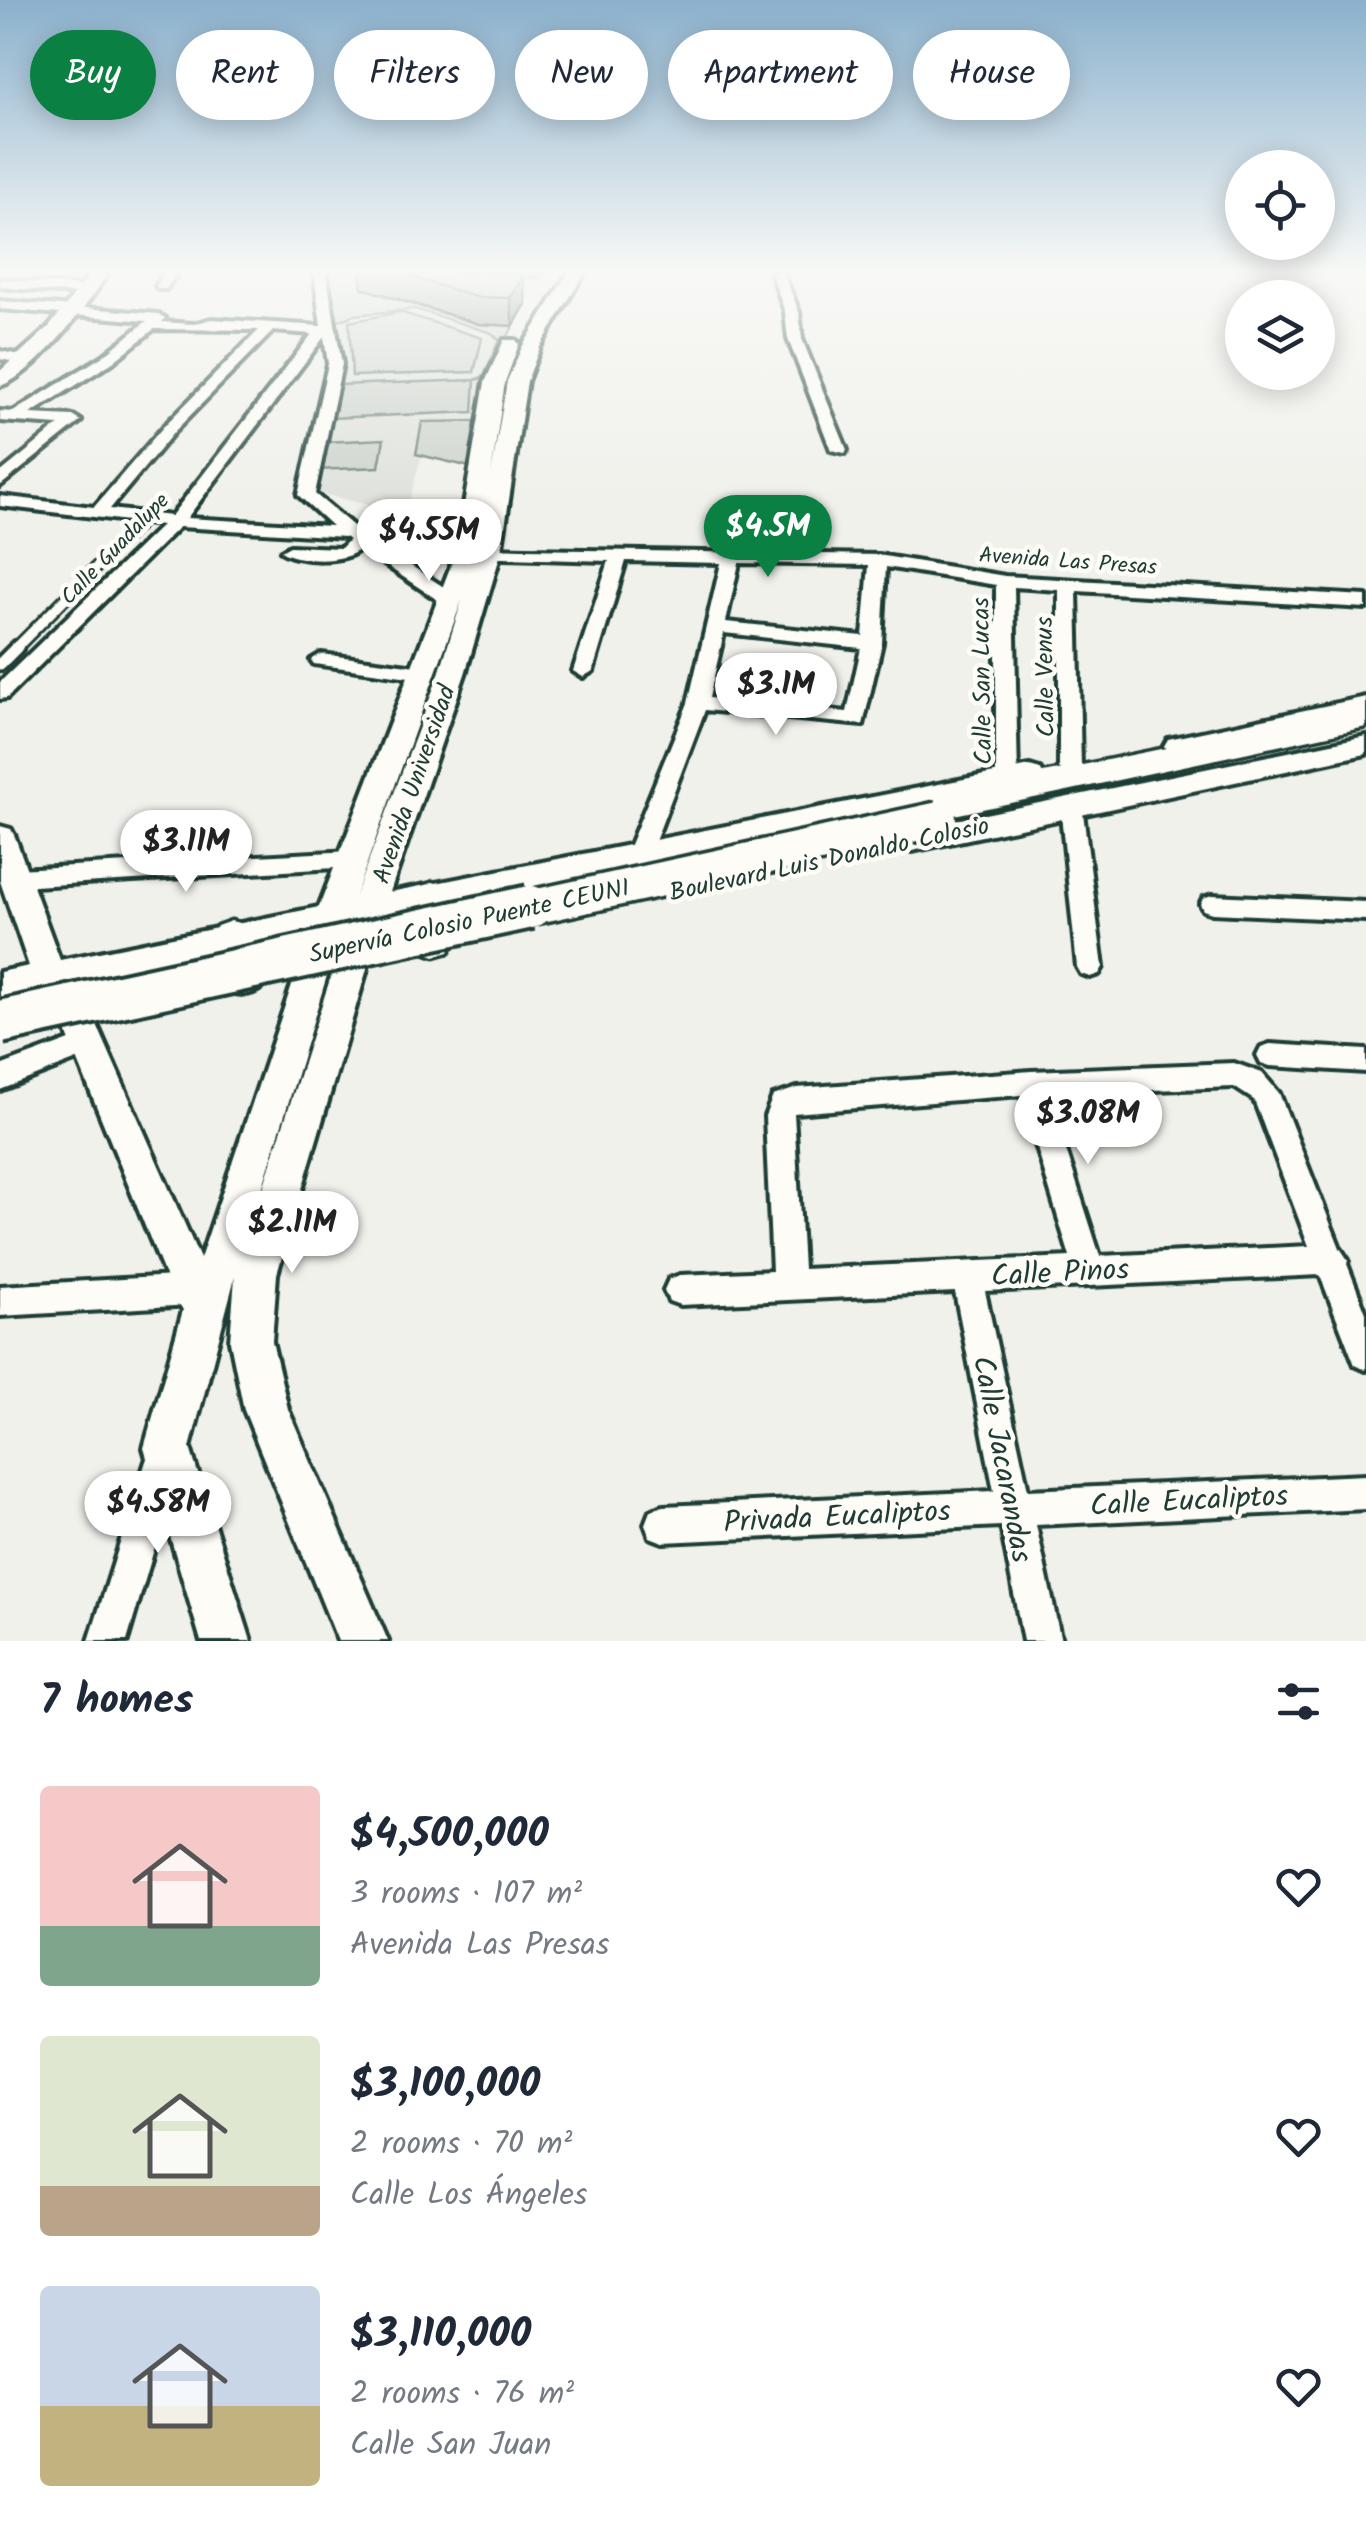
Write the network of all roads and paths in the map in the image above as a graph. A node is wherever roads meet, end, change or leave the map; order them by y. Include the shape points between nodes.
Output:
1 (36, 349) edge
2 (120, 349) edge
3 (249, 349) edge
4 (312, 349) edge
5 (331, 349) edge
6 (508, 349) edge
7 (530, 349) edge
8 (798, 349) edge
9 (0, 355) edge
10 (25, 360) junction
11 (0, 380) edge
12 (8, 416) edge
13 (839, 450) dead end
14 (0, 482) edge
15 (0, 501) edge
16 (97, 514) junction
17 (144, 519) junction
18 (175, 522) junction
19 (354, 535) junction
20 (290, 551) dead end
21 (479, 553) junction
22 (620, 553) junction
23 (732, 555) junction
24 (878, 560) junction
25 (1005, 582) junction
26 (1068, 585) junction
27 (452, 602) junction
28 (1366, 602) edge
29 (718, 626) junction
30 (872, 643) junction
31 (321, 660) dead end
32 (0, 664) edge
33 (583, 671) dead end
34 (424, 672) junction
35 (0, 692) edge
36 (698, 703) junction
37 (1366, 706) edge
38 (1366, 717) edge
39 (1366, 727) edge
40 (1366, 745) edge
41 (1070, 768) junction
42 (1010, 799) junction
43 (1072, 806) junction
44 (935, 813) junction
45 (0, 837) edge
46 (639, 852) junction
47 (352, 860) junction
48 (17, 878) junction
49 (433, 896) junction
50 (1212, 904) dead end
51 (1366, 912) edge
52 (349, 914) junction
53 (231, 936) junction
54 (438, 942) junction
55 (354, 960) junction
56 (1090, 966) dead end
57 (312, 969) junction
58 (49, 975) junction
59 (0, 986) edge
60 (233, 986) junction
61 (0, 1002) edge
62 (0, 1022) edge
63 (82, 1032) junction
64 (0, 1036) edge
65 (1270, 1055) dead end
66 (1366, 1060) edge
67 (0, 1078) edge
68 (1030, 1083) junction
69 (1333, 1260) junction
70 (1089, 1269) junction
71 (967, 1277) junction
72 (788, 1282) junction
73 (680, 1290) dead end
74 (199, 1297) junction
75 (0, 1301) edge
76 (1366, 1354) edge
77 (167, 1448) junction
78 (1366, 1492) edge
79 (1012, 1509) junction
80 (663, 1524) dead end
81 (108, 1641) edge
82 (226, 1641) edge
83 (363, 1641) edge
84 (1042, 1641) edge

1 - 10 street
2 - 12 street
3 - 16 street
4 - 18 street, Calle Guadalupe
5 - 19 street via 335,364 306,495
6 - 21 street, Avenida Universidad via 495,382
7 - 21 street, Avenida Universidad
8 - 13 street
9 - 10 street
10 - 11 street
12 - 14 street via 73,421
15 - 16 street
16 - 17 street
17 - 18 street
17 - 32 lane
18 - 19 street
18 - 35 street, Calle Guadalupe
19 - 20 street via 341,554
19 - 27 street
21 - 22 street, Avenida Las Presas
21 - 27 street, Avenida Universidad
21 - 52 street, Avenida Universidad via 452,674
22 - 23 street, Avenida Las Presas
22 - 33 street
23 - 24 street, Avenida Las Presas
23 - 29 street
24 - 25 street, Avenida Las Presas
24 - 30 street
25 - 26 street, Avenida Las Presas
25 - 42 street, Calle San Lucas
26 - 28 street, Avenida Las Presas
26 - 41 street, Calle Venus
27 - 34 street, Avenida Universidad
29 - 30 street
29 - 36 street
30 - 36 street via 856,720
31 - 34 street
34 - 47 street, Avenida Universidad
36 - 46 street
37 - 41 street, Boulevard Luis Donaldo Colosio
38 - 42 main road
39 - 42 main road
40 - 43 street, Boulevard Luis Donaldo Colosio
41 - 42 street, Boulevard Luis Donaldo Colosio
42 - 43 street, Boulevard Luis Donaldo Colosio
42 - 44 main road
42 - 46 street, Boulevard Luis Donaldo Colosio
42 - 54 street, Boulevard Luis Donaldo Colosio
43 - 56 street
44 - 61 main road, Supervía Colosio Puente CEUNI
44 - 62 main road, Supervía Colosio Puente CEUNI, bridge
45 - 48 street
46 - 49 street, Boulevard Luis Donaldo Colosio
47 - 48 street
47 - 52 street, Avenida Universidad
48 - 58 street
49 - 52 street, Boulevard Luis Donaldo Colosio
49 - 54 main road via 411,920 418,935
50 - 51 street
52 - 53 street, Boulevard Luis Donaldo Colosio
52 - 55 street, Avenida Universidad
52 - 57 street, Avenida Universidad
53 - 58 street, Boulevard Luis Donaldo Colosio
53 - 60 main road via 262,952 258,968
54 - 55 street, Boulevard Luis Donaldo Colosio
55 - 57 street, Boulevard Luis Donaldo Colosio
55 - 83 street, Avenida Universidad via 256,1274 251,1341 266,1410
57 - 60 street, Boulevard Luis Donaldo Colosio
57 - 74 street, Avenida Universidad
58 - 59 street, Boulevard Luis Donaldo Colosio
60 - 63 street, Boulevard Luis Donaldo Colosio
63 - 64 street, Boulevard Luis Donaldo Colosio
63 - 67 street
63 - 74 street
65 - 66 street
68 - 69 street via 1234,1075 1252,1081 1265,1093
68 - 70 street
68 - 72 street via 783,1104
69 - 70 street, Calle Pinos
69 - 76 street
70 - 71 street, Calle Pinos
71 - 72 street, Calle Pinos
71 - 79 street, Calle Jacarandas
72 - 73 street, Calle Pinos
74 - 75 street
74 - 77 street, Avenida Universidad
77 - 81 street
77 - 82 street
78 - 79 street, Calle Eucaliptos
79 - 80 street, Privada Eucaliptos
79 - 84 street, Calle Jacarandas

